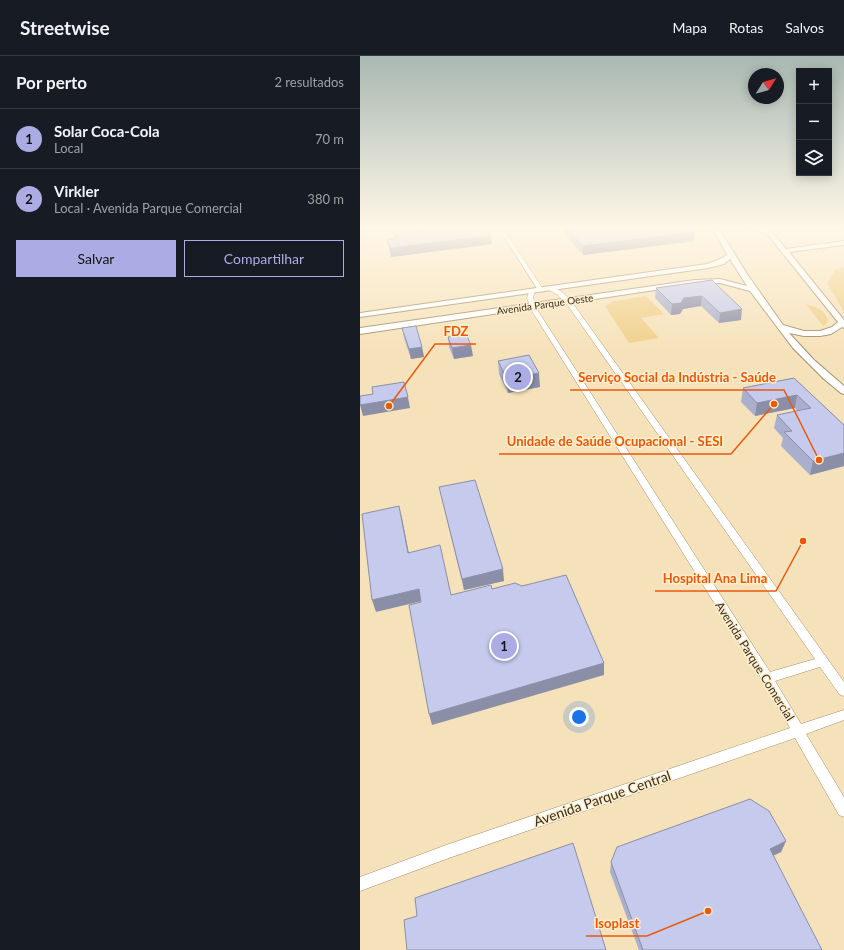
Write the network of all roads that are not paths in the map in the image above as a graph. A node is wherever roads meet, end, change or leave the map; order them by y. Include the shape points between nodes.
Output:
1 (524, 269) edge
2 (688, 269) edge
3 (739, 269) edge
4 (798, 269) edge
5 (550, 288) junction
6 (536, 290) junction
7 (754, 290) junction
8 (568, 301) junction
9 (533, 306) junction
10 (360, 315) edge
11 (843, 324) edge
12 (779, 326) junction
13 (360, 331) edge
14 (844, 391) edge
15 (823, 661) junction
16 (767, 678) junction
17 (844, 691) edge
18 (844, 715) edge
19 (798, 731) junction
20 (844, 810) edge
21 (360, 884) edge

1 - 6 street
2 - 5 street, Avenida Parque Oeste
3 - 7 street
4 - 11 street
5 - 6 street, Avenida Parque Oeste
5 - 8 street
6 - 9 street, Avenida Parque Comercial via 530,296
6 - 10 street, Avenida Parque Oeste
7 - 8 street, Avenida Parque Oeste via 728,282 709,281
7 - 12 street
8 - 9 street, Avenida Parque Oeste
8 - 15 street
9 - 13 street, Avenida Parque Oeste
9 - 16 street, Avenida Parque Comercial
11 - 12 street via 831,331 815,334 794,332
12 - 14 street via 801,351
15 - 16 street
15 - 17 street
16 - 19 street, Avenida Parque Comercial
18 - 19 street, Avenida Parque Central
19 - 20 street, Avenida Parque Comercial
19 - 21 street, Avenida Parque Central

